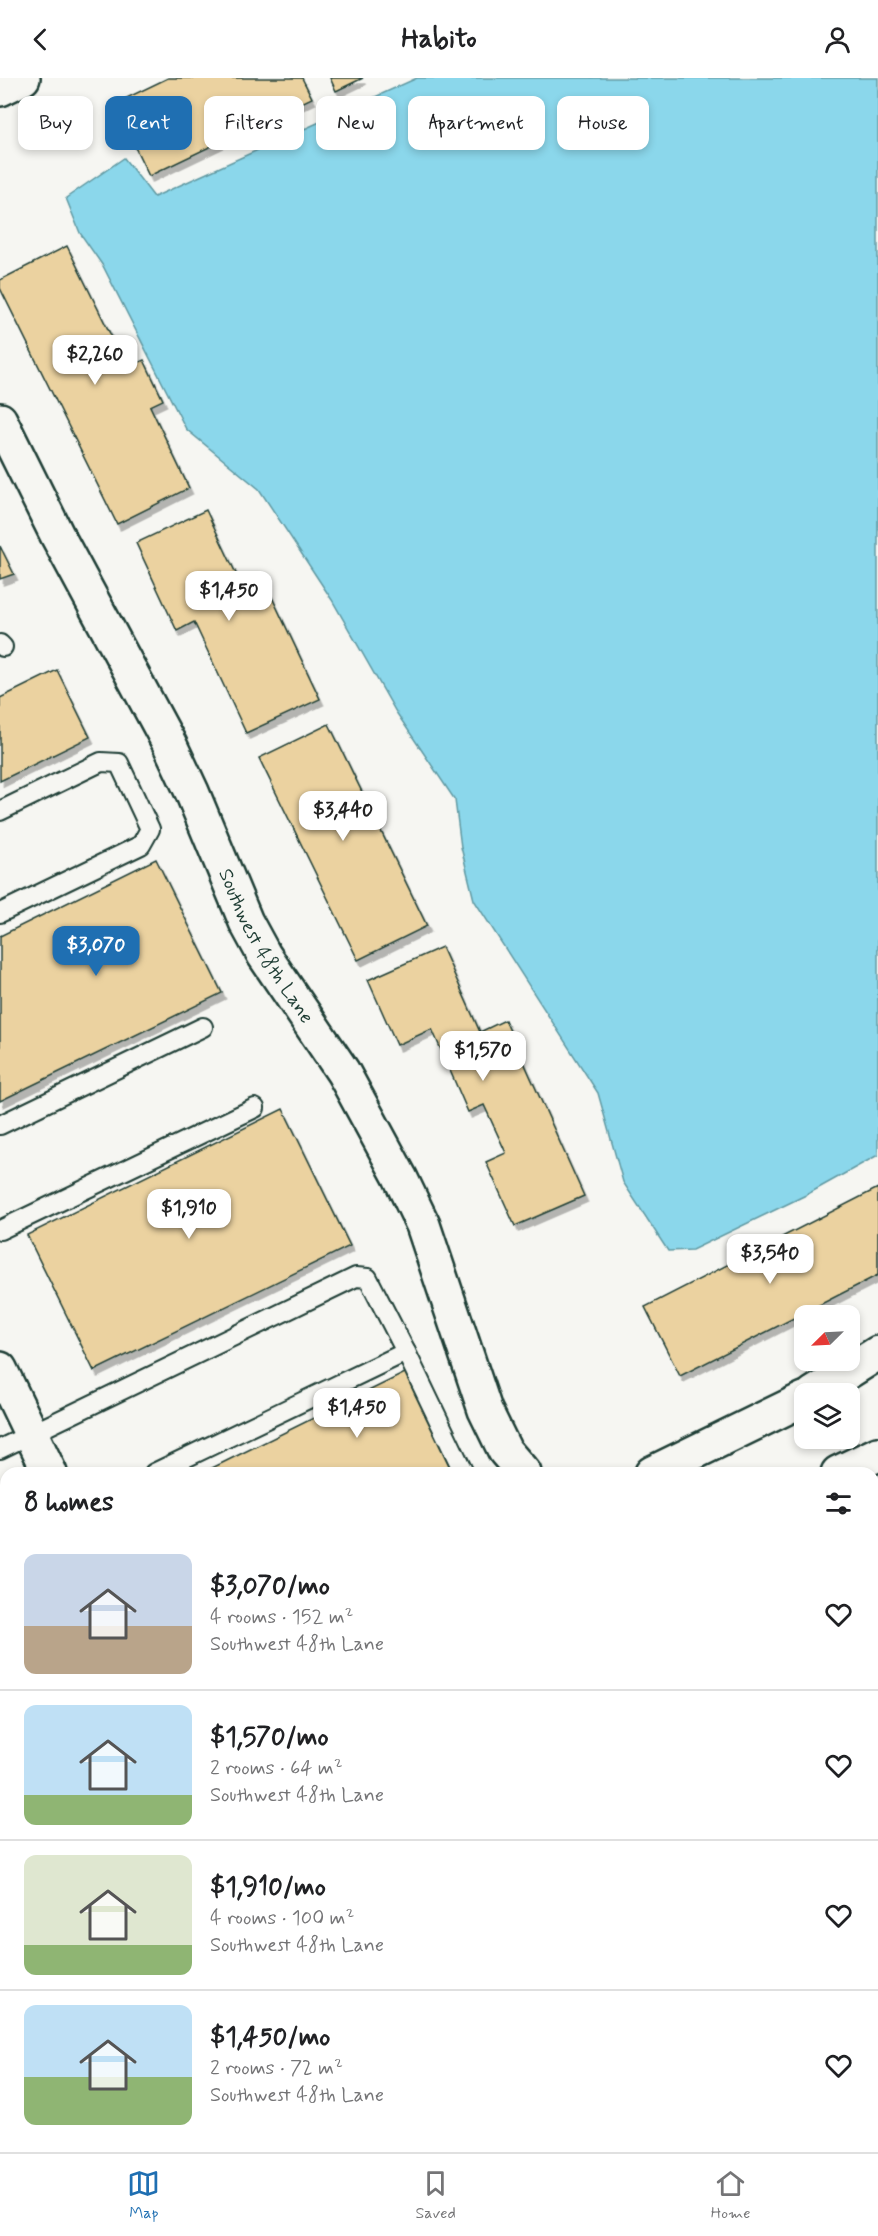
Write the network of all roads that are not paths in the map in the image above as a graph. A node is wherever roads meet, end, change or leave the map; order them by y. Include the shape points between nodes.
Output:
1 (23, 78) edge
2 (0, 88) edge
3 (0, 420) edge
4 (0, 810) edge
5 (0, 913) edge
6 (202, 1027) dead end
7 (255, 1108) dead end
8 (0, 1125) edge
9 (0, 1230) edge
10 (406, 1352) junction
11 (878, 1353) edge
12 (0, 1369) edge
13 (830, 1383) edge
14 (794, 1404) edge
15 (31, 1433) junction
16 (0, 1449) edge
17 (878, 1454) edge
18 (48, 1467) edge
19 (166, 1467) edge
20 (461, 1467) edge
21 (519, 1467) edge
22 (664, 1467) edge
23 (851, 1467) edge

1 - 2 street
3 - 21 street, Southwest 48th Lane via 170,745 246,922 264,956 344,1072 400,1177 423,1225 494,1431
4 - 5 lane via 101,762 119,763 150,829 141,845
6 - 8 lane
7 - 9 lane
10 - 15 lane via 368,1278 356,1277
10 - 19 lane
10 - 20 lane
11 - 13 street
12 - 15 street
14 - 22 street
15 - 16 lane
15 - 18 street
17 - 23 street

